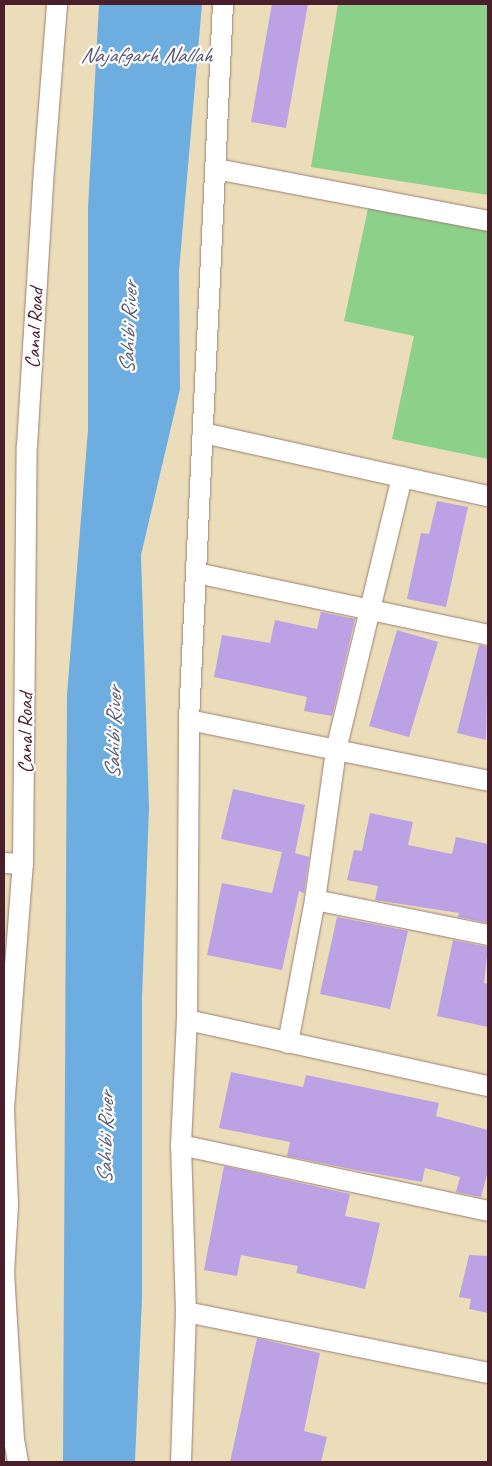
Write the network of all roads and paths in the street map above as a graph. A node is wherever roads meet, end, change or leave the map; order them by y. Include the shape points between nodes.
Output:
1 (58, 4) edge
2 (223, 4) edge
3 (216, 169) junction
4 (488, 221) edge
5 (203, 433) junction
6 (402, 477) junction
7 (488, 496) edge
8 (197, 572) junction
9 (368, 606) junction
10 (488, 635) edge
11 (190, 720) junction
12 (336, 750) junction
13 (488, 781) edge
14 (13, 864) edge
15 (315, 900) junction
16 (488, 935) edge
17 (187, 1020) junction
18 (288, 1043) junction
19 (488, 1086) edge
20 (4, 1109) edge
21 (181, 1144) junction
22 (6, 1206) edge
23 (488, 1211) edge
24 (186, 1312) junction
25 (488, 1373) edge
26 (9, 1436) edge
27 (18, 1462) edge
28 (181, 1462) edge

1 - 14 street, Canal Road via 44,170 28,446
2 - 3 street
3 - 4 street
3 - 5 street
5 - 6 street
5 - 8 street
6 - 7 street
6 - 9 street
8 - 9 street
8 - 11 street
9 - 10 street
9 - 12 street
11 - 12 street
11 - 17 street
12 - 13 street
12 - 15 street
14 - 20 street, Canal Road
15 - 16 street
15 - 18 street
17 - 18 street
17 - 21 street
18 - 19 street
20 - 22 street, Canal Road
21 - 23 street
21 - 24 street
22 - 26 street, Canal Road via 4,1274
24 - 25 street
24 - 28 street
26 - 27 street, Canal Road

